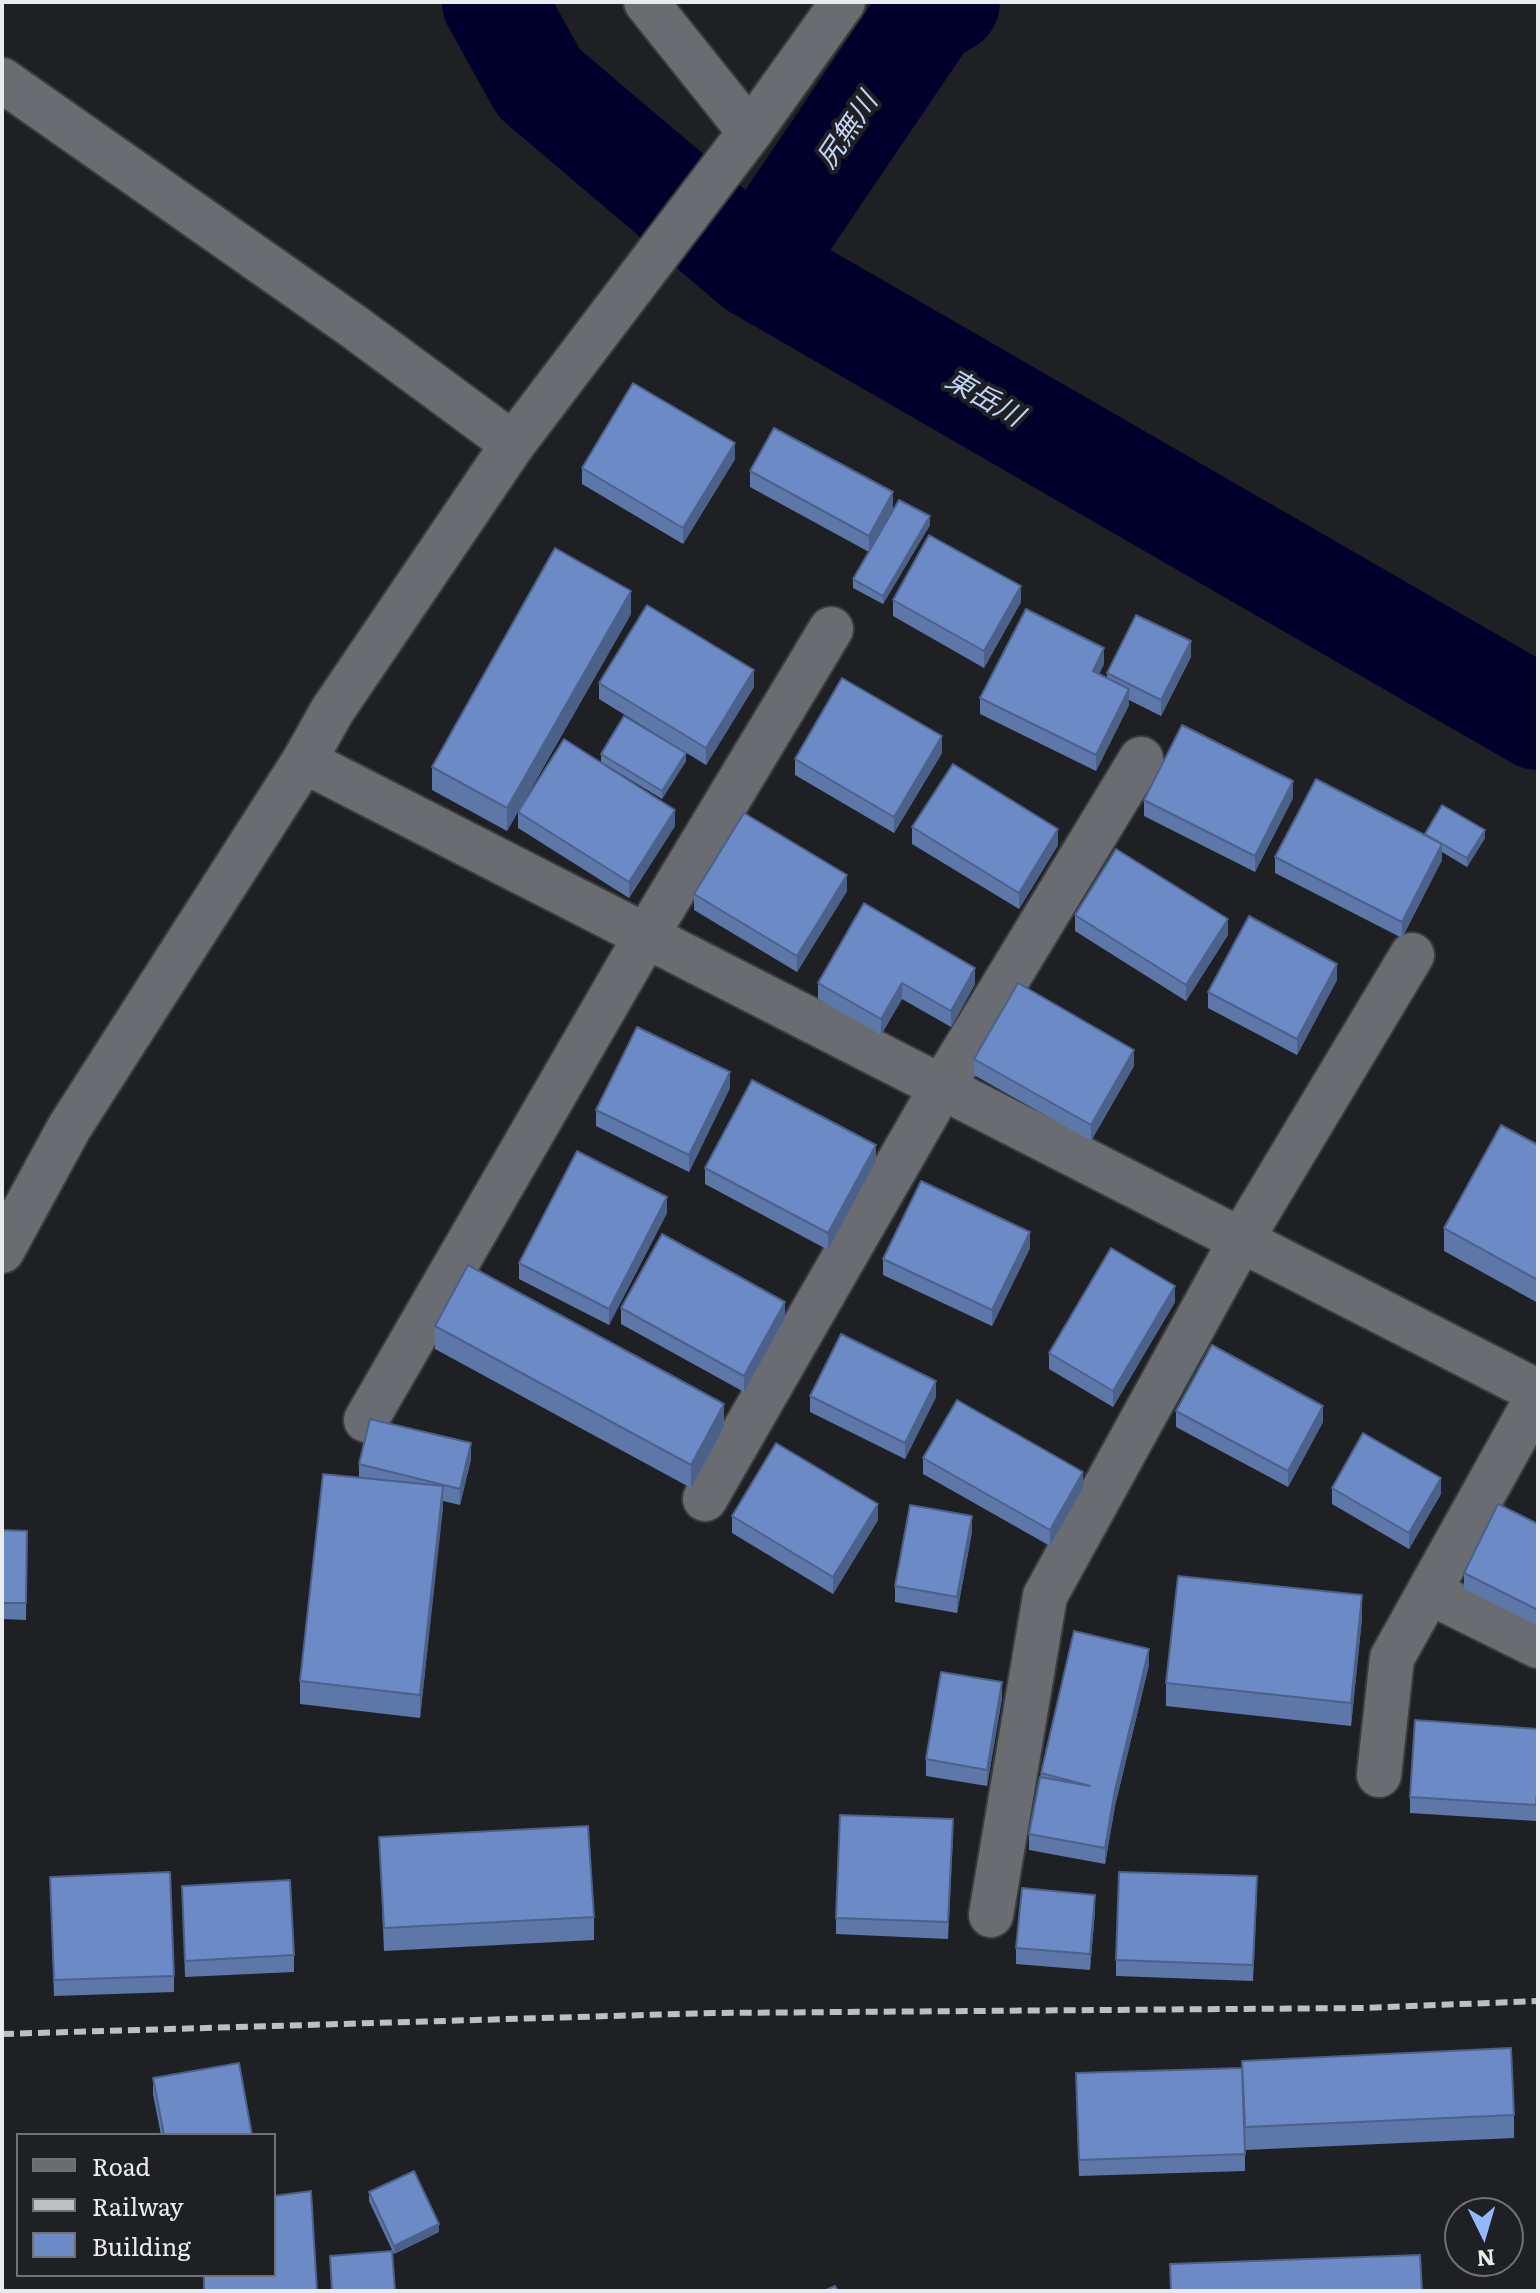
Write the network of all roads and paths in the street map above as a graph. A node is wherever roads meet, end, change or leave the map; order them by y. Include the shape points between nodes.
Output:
1 (646, 2) edge
2 (843, 2) edge
3 (2, 80) edge
4 (739, 146) junction
5 (513, 444) junction
6 (831, 629) dead end
7 (1141, 759) dead end
8 (304, 761) junction
9 (646, 936) junction
10 (1412, 955) dead end
11 (942, 1087) junction
12 (1241, 1240) junction
13 (2, 1251) edge
14 (1538, 1394) edge
15 (366, 1420) edge
16 (705, 1499) dead end
17 (1429, 1592) junction
18 (1538, 1646) edge
19 (1379, 1775) dead end
20 (991, 1915) dead end

1 - 4 street
2 - 4 street
3 - 5 street
4 - 5 street
5 - 8 street via 332,711
6 - 9 street
7 - 11 street
8 - 9 street
8 - 13 street via 69,1128
9 - 11 street
9 - 15 street
10 - 12 street
11 - 12 street
11 - 16 street
12 - 14 street
12 - 20 street via 1045,1596
14 - 17 street
17 - 18 street
17 - 19 street via 1392,1658

